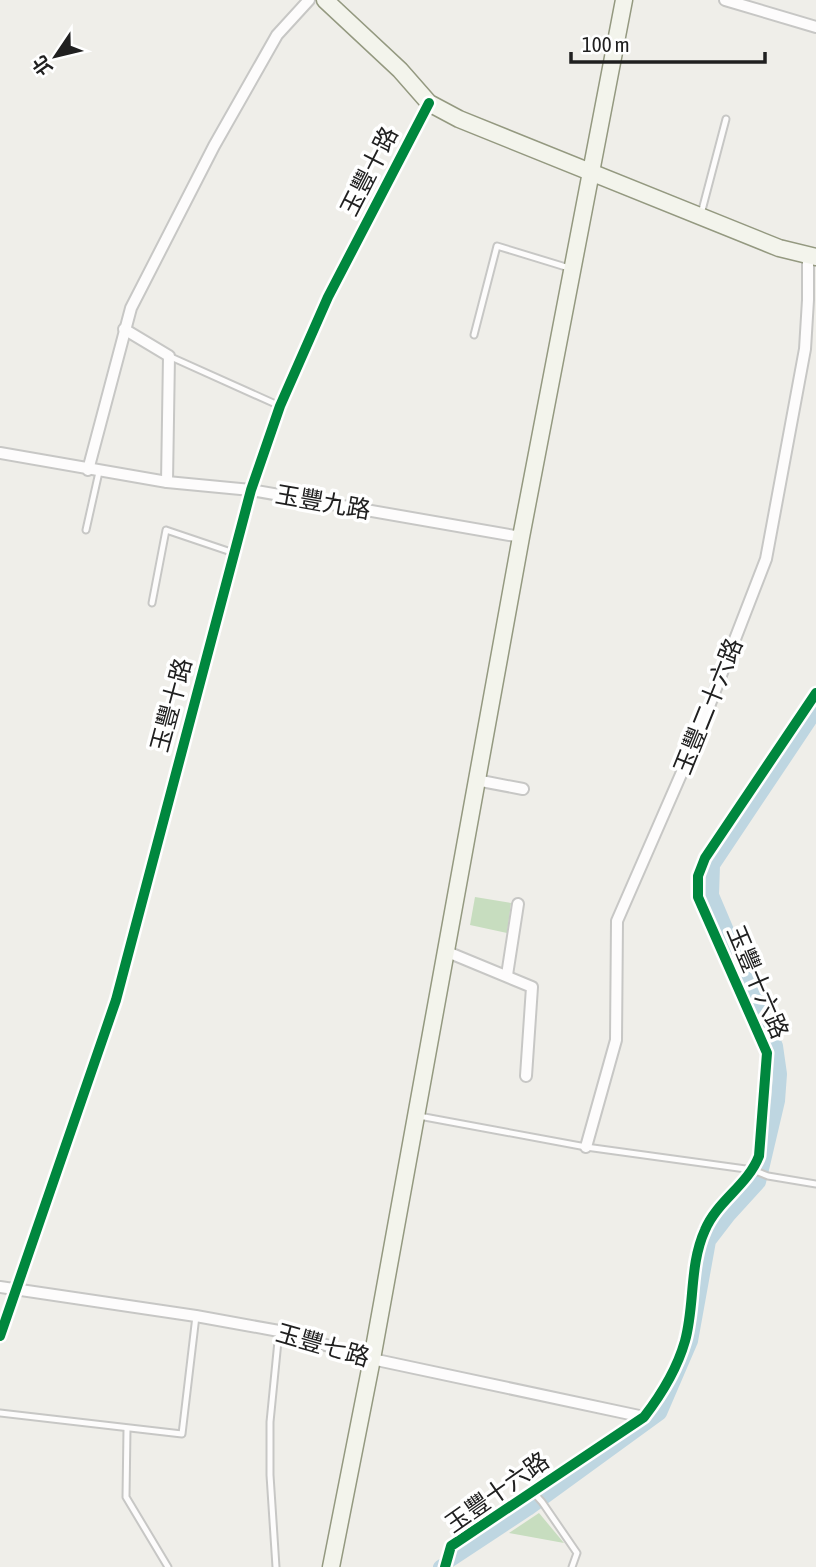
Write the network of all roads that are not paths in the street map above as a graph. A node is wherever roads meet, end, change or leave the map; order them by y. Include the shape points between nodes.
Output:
1 (309, 0) edge
2 (325, 0) edge
3 (624, 0) edge
4 (725, 0) edge
5 (816, 27) edge
6 (429, 103) junction
7 (726, 119) dead end
8 (591, 173) junction
9 (701, 216) junction
10 (812, 256) edge
11 (572, 269) junction
12 (124, 329) junction
13 (474, 335) dead end
14 (169, 356) junction
15 (279, 406) junction
16 (0, 453) edge
17 (93, 471) junction
18 (167, 482) junction
19 (251, 490) junction
20 (86, 530) dead end
21 (521, 537) junction
22 (234, 552) junction
23 (152, 603) dead end
24 (816, 693) edge
25 (477, 780) junction
26 (523, 789) dead end
27 (518, 904) dead end
28 (445, 951) junction
29 (507, 975) junction
30 (526, 1076) dead end
31 (415, 1115) junction
32 (586, 1147) junction
33 (755, 1171) junction
34 (816, 1184) edge
35 (0, 1287) edge
36 (17, 1290) junction
37 (196, 1316) junction
38 (279, 1331) junction
39 (0, 1336) edge
40 (372, 1359) junction
41 (0, 1413) edge
42 (644, 1417) junction
43 (127, 1429) junction
44 (535, 1493) junction
45 (168, 1567) edge
46 (276, 1567) edge
47 (331, 1567) edge
48 (445, 1567) edge
49 (572, 1567) edge

1 - 12 street via 277,35 214,146
2 - 6 main road
3 - 8 main road
4 - 5 street
6 - 8 main road
6 - 15 street, 玉豐十路 via 328,297
7 - 9 lane
8 - 9 main road
8 - 11 main road
9 - 10 main road via 779,248
10 - 32 street, 玉豐二十六路 via 804,349 766,559 696,740 617,921 616,1040
11 - 13 lane via 497,246
11 - 21 main road
12 - 14 street
12 - 17 street
14 - 15 lane
14 - 18 street
15 - 19 street, 玉豐十路
16 - 17 street, 玉豐九路
17 - 18 street, 玉豐九路
17 - 20 lane
18 - 19 street, 玉豐九路
19 - 21 street, 玉豐九路
19 - 22 street, 玉豐十路
21 - 25 main road
22 - 23 lane via 166,530
22 - 36 street, 玉豐十路 via 116,1000
24 - 33 street, 玉豐十六路 via 705,858 698,876 698,897 767,1053
25 - 26 street
25 - 28 main road
27 - 29 street
28 - 29 street
28 - 31 main road
29 - 30 street via 532,987
31 - 32 lane
31 - 40 main road
32 - 33 lane
33 - 34 lane
33 - 42 street, 玉豐十六路 via 705,1227 696,1254 685,1342 662,1394
35 - 36 street, 玉豐七路
36 - 37 street, 玉豐七路
36 - 39 street, 玉豐十路
37 - 38 street, 玉豐七路
37 - 43 lane via 183,1434
38 - 40 street, 玉豐七路
38 - 46 lane via 270,1422
40 - 42 street, 玉豐七路
40 - 47 main road
41 - 43 lane
42 - 44 street, 玉豐十六路
43 - 45 lane via 126,1497
44 - 48 street, 玉豐十六路 via 451,1546
44 - 49 lane via 577,1553

